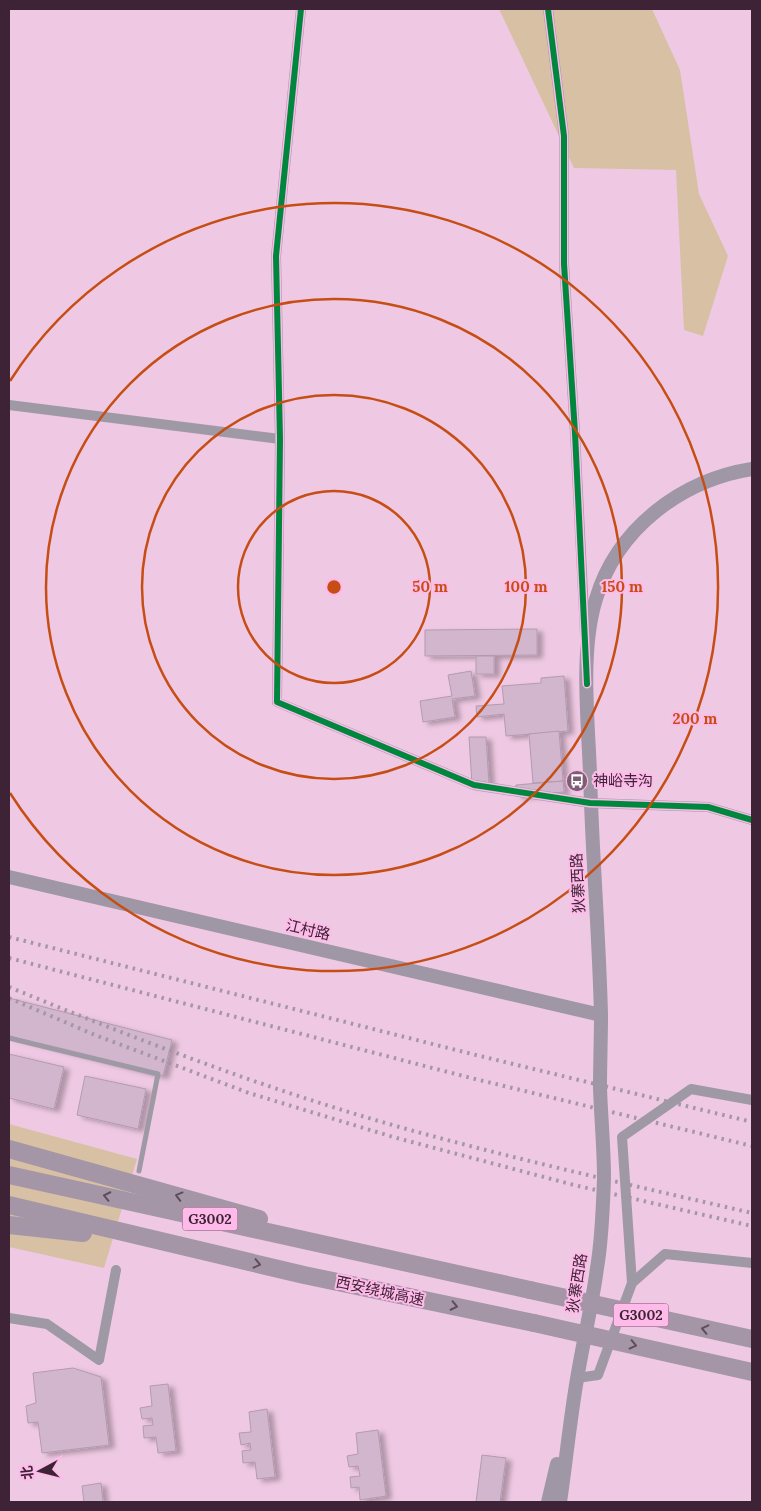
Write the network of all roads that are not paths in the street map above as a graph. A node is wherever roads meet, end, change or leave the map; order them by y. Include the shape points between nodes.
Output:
1 (301, 9) edge
2 (548, 9) edge
3 (9, 405) edge
4 (280, 439) junction
5 (752, 469) edge
6 (587, 684) junction
7 (590, 803) junction
8 (752, 820) edge
9 (9, 877) edge
10 (601, 1015) junction
11 (9, 1038) edge
12 (752, 1100) edge
13 (9, 1149) edge
14 (139, 1171) dead end
15 (9, 1175) edge
16 (9, 1205) edge
17 (9, 1225) edge
18 (209, 1253) junction
19 (411, 1263) junction
20 (752, 1263) edge
21 (116, 1270) dead end
22 (632, 1283) junction
23 (9, 1318) edge
24 (752, 1339) edge
25 (752, 1372) edge
26 (577, 1378) junction
27 (548, 1502) edge
28 (560, 1502) edge

1 - 4 street via 276,256
2 - 6 street via 564,136 564,264
3 - 4 street
4 - 7 street via 277,702 474,784
5 - 6 main road, 狄寨西路 via 720,476 685,491 654,512 628,539 609,568 596,598 590,630
6 - 7 main road, 狄寨西路
7 - 8 street via 708,807
7 - 10 main road, 狄寨西路
9 - 10 main road, 江村路
10 - 26 main road, 狄寨西路 via 602,1222 598,1267
11 - 14 lane via 158,1074
12 - 22 street via 691,1089 622,1137
19 -> 13 highway
19 -> 15 highway, G3002
16 - 18 highway, 西安绕城高速 / G3002
17 - 18 highway
18 -> 25 highway, 西安绕城高速 / G3002, bridge
24 -> 19 highway, G3002, bridge
20 - 22 street via 665,1254
21 - 23 street via 99,1360 47,1324
22 - 26 street via 598,1375
26 - 27 main road, 狄寨西路
26 - 28 main road, 狄寨西路

